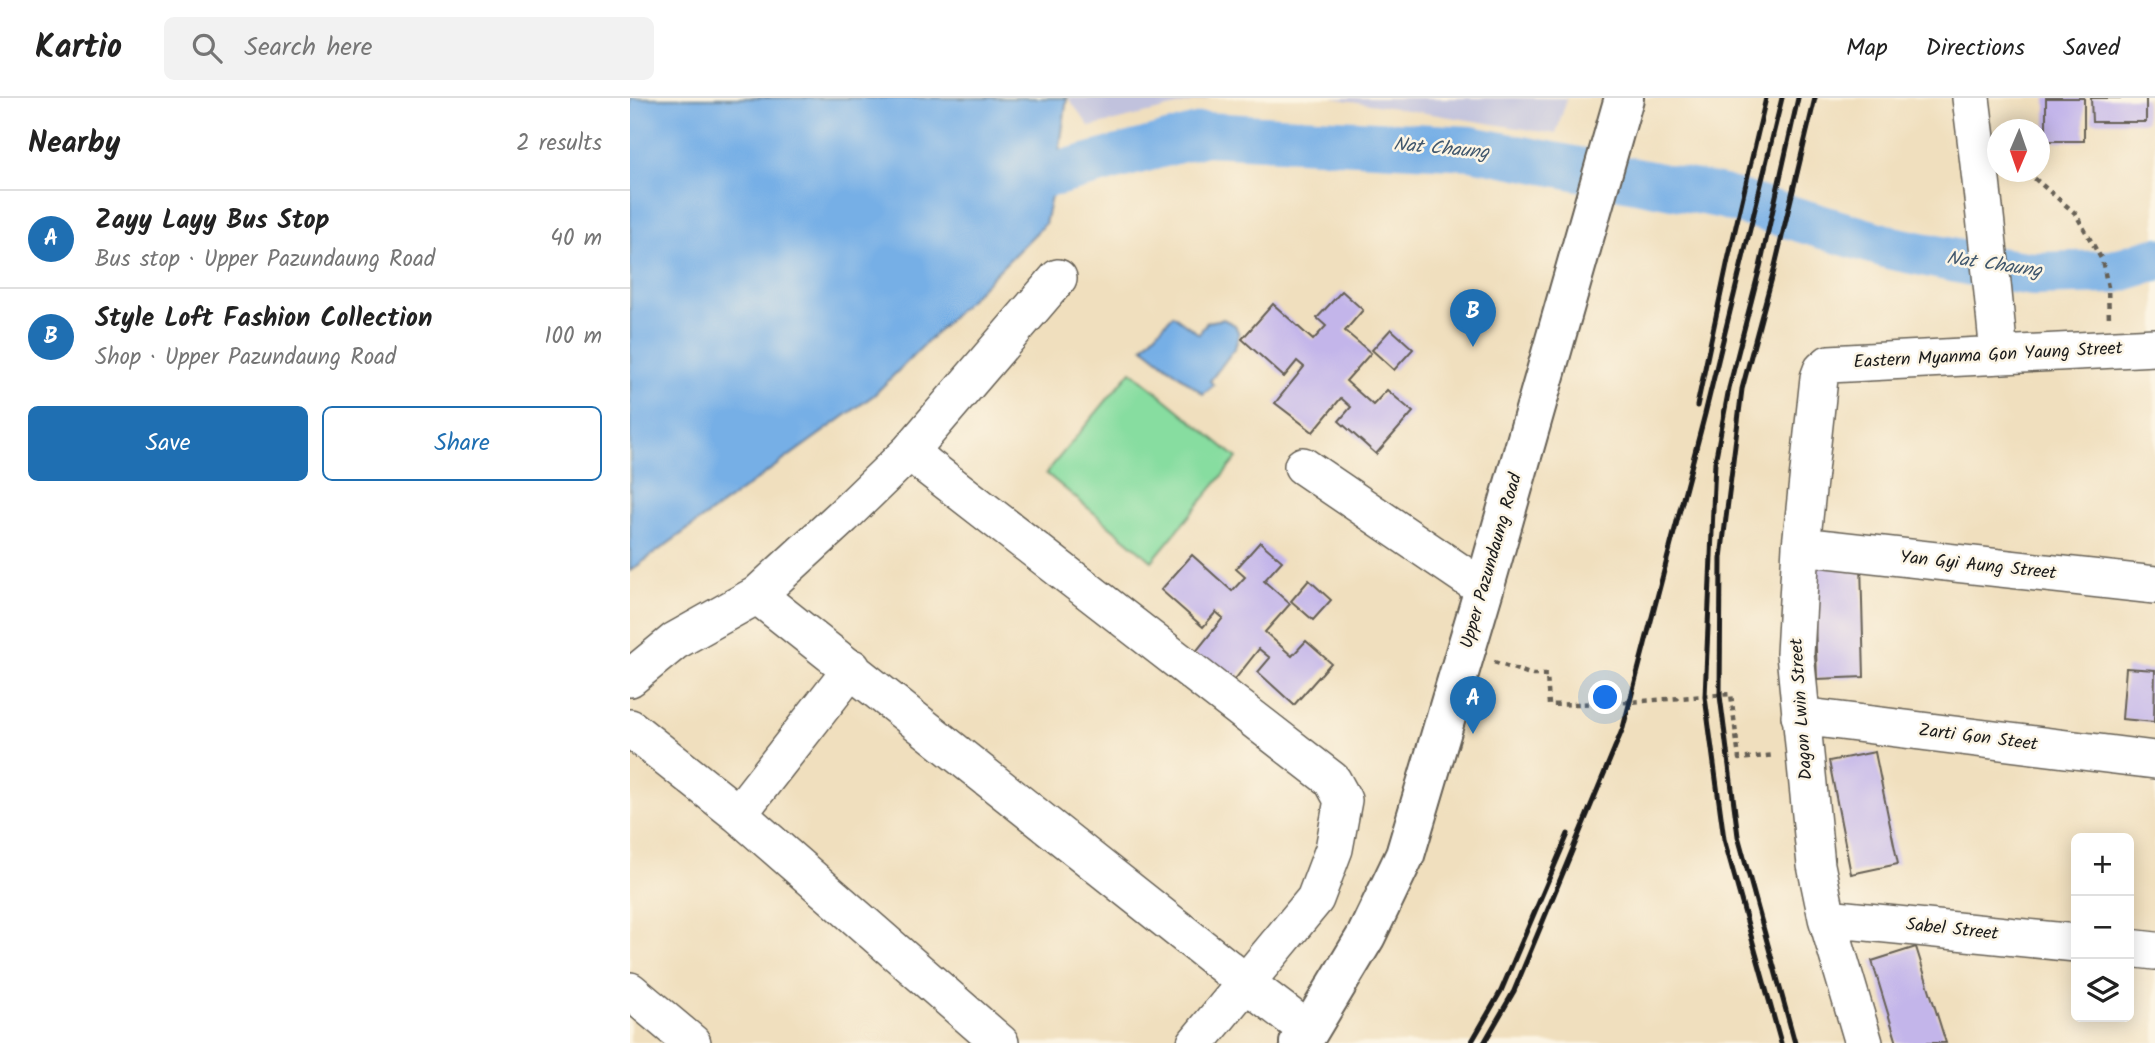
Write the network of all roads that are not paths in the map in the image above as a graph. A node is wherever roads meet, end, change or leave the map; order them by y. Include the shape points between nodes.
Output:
1 (1971, 98) edge
2 (1622, 106) edge
3 (1058, 278) dead end
4 (2155, 346) edge
5 (1999, 355) junction
6 (1822, 370) joint
7 (911, 451) junction
8 (1303, 466) dead end
9 (1801, 546) junction
10 (2155, 586) edge
11 (1484, 589) junction
12 (757, 595) junction
13 (852, 668) junction
14 (630, 678) edge
15 (1800, 716) junction
16 (630, 728) edge
17 (2155, 760) edge
18 (738, 814) junction
19 (1827, 918) junction
20 (2071, 942) edge
21 (2134, 949) edge
22 (2155, 951) edge
23 (1246, 984) junction
24 (630, 990) edge
25 (1304, 1037) edge
26 (692, 1043) edge
27 (1000, 1043) edge
28 (1196, 1043) edge
29 (1864, 1043) edge

1 - 5 street
2 - 11 main road, Upper Pazundaung Road
3 - 7 street
4 - 5 street, Eastern Myanma Gon Yaung Street
5 - 6 street, Eastern Myanma Gon Yaung Street via 1829,364
6 - 9 street, Dagon Lwin Street
7 - 12 street
7 - 23 street via 1332,780 1343,800 1334,849 1315,899
8 - 11 street
9 - 10 street, Yan Gyi Aung Street
9 - 15 street, Dagon Lwin Street via 1794,654
11 - 25 main road, Upper Pazundaung Road via 1405,855 1366,936
12 - 13 street
12 - 14 street via 675,641
13 - 18 street
13 - 23 street
15 - 17 street, Zarti Gon Steet
15 - 19 street, Dagon Lwin Street via 1816,865
16 - 18 street
18 - 27 street
19 - 20 street, Sabel Street
19 - 29 street, Dagon Lwin Street
21 - 22 street
23 - 25 street
23 - 28 street
24 - 26 street

